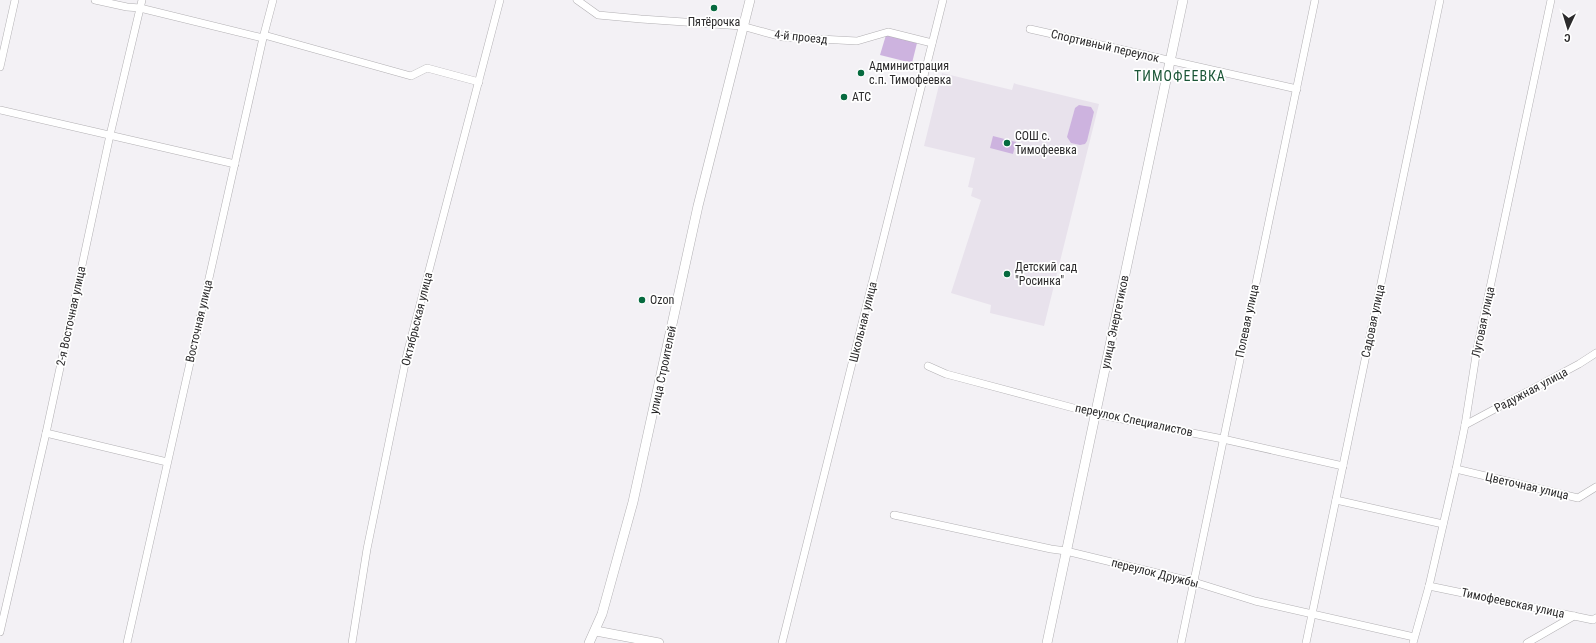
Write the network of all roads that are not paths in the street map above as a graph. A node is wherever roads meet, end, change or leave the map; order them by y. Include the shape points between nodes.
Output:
1 (15, 0) edge
2 (95, 0) edge
3 (142, 0) edge
4 (273, 0) edge
5 (500, 0) edge
6 (577, 0) edge
7 (750, 0) edge
8 (943, 0) edge
9 (1183, 0) edge
10 (1315, 0) edge
11 (1440, 0) edge
12 (1551, 0) edge
13 (140, 8) junction
14 (742, 26) junction
15 (1030, 29) dead end
16 (263, 36) junction
17 (932, 43) junction
18 (1170, 61) junction
19 (0, 67) edge
20 (479, 82) junction
21 (1296, 89) junction
22 (0, 110) edge
23 (110, 135) junction
24 (235, 164) junction
25 (1596, 353) edge
26 (928, 366) dead end
27 (1096, 414) junction
28 (1465, 425) junction
29 (46, 433) junction
30 (1223, 439) junction
31 (167, 462) junction
32 (1343, 466) junction
33 (1456, 469) junction
34 (1596, 487) edge
35 (1336, 500) junction
36 (894, 515) dead end
37 (1443, 524) junction
38 (1066, 551) junction
39 (1194, 582) junction
40 (1429, 586) junction
41 (1313, 613) junction
42 (1574, 616) junction
43 (1596, 618) edge
44 (596, 631) junction
45 (0, 632) edge
46 (1413, 640) edge
47 (127, 643) edge
48 (352, 643) edge
49 (589, 643) edge
50 (659, 643) edge
51 (782, 643) edge
52 (1047, 643) edge
53 (1181, 643) edge
54 (1306, 643) edge
55 (1527, 643) edge

1 - 19 street
2 - 13 street
3 - 13 street, 2-я Восточная улица
4 - 16 street, Восточная улица
5 - 20 street, Октябрьская улица
6 - 14 street, 4-й проезд via 598,15
7 - 14 street, улица Строителей
8 - 17 street, Школьная улица
9 - 18 street, улица Энергетиков
10 - 21 street, Полевая улица
11 - 32 street, Садовая улица
12 - 28 street, Луговая улица via 1477,349
13 - 16 street
13 - 23 street, 2-я Восточная улица
14 - 17 street, 4-й проезд via 782,37 857,41 888,32
14 - 44 street, улица Строителей via 698,206 633,502
15 - 18 street, Спортивный переулок
16 - 20 street via 412,76 427,68
16 - 24 street, Восточная улица
17 - 51 street, Школьная улица
18 - 21 street, Спортивный переулок
18 - 27 street, улица Энергетиков
20 - 48 street, Октябрьская улица via 407,354 367,549
21 - 30 street, Полевая улица
22 - 23 street
23 - 24 street
23 - 29 street, 2-я Восточная улица
24 - 31 street, Восточная улица
25 - 28 street, Радужная улица
26 - 27 street, переулок Специалистов via 946,374
27 - 30 street, переулок Специалистов
27 - 38 street, улица Энергетиков
28 - 33 street, Луговая улица
29 - 31 street
29 - 45 street, 2-я Восточная улица
30 - 32 street, переулок Специалистов
30 - 39 street, Полевая улица
31 - 47 street, Восточная улица
32 - 35 street, Садовая улица
33 - 34 street, Цветочная улица via 1578,498
33 - 37 street, Луговая улица
35 - 37 street
35 - 41 street, Садовая улица
36 - 38 street, переулок Дружбы
37 - 40 street, Луговая улица
38 - 39 street, переулок Дружбы
38 - 52 street, улица Энергетиков
39 - 41 street, переулок Дружбы via 1255,601
39 - 53 street, Полевая улица
40 - 42 street, Тимофеевская улица
40 - 46 street, Луговая улица
41 - 46 street, переулок Дружбы
41 - 54 street, Садовая улица
42 - 43 street, Тимофеевская улица via 1594,620
42 - 55 street
44 - 49 street, улица Строителей
44 - 50 street

